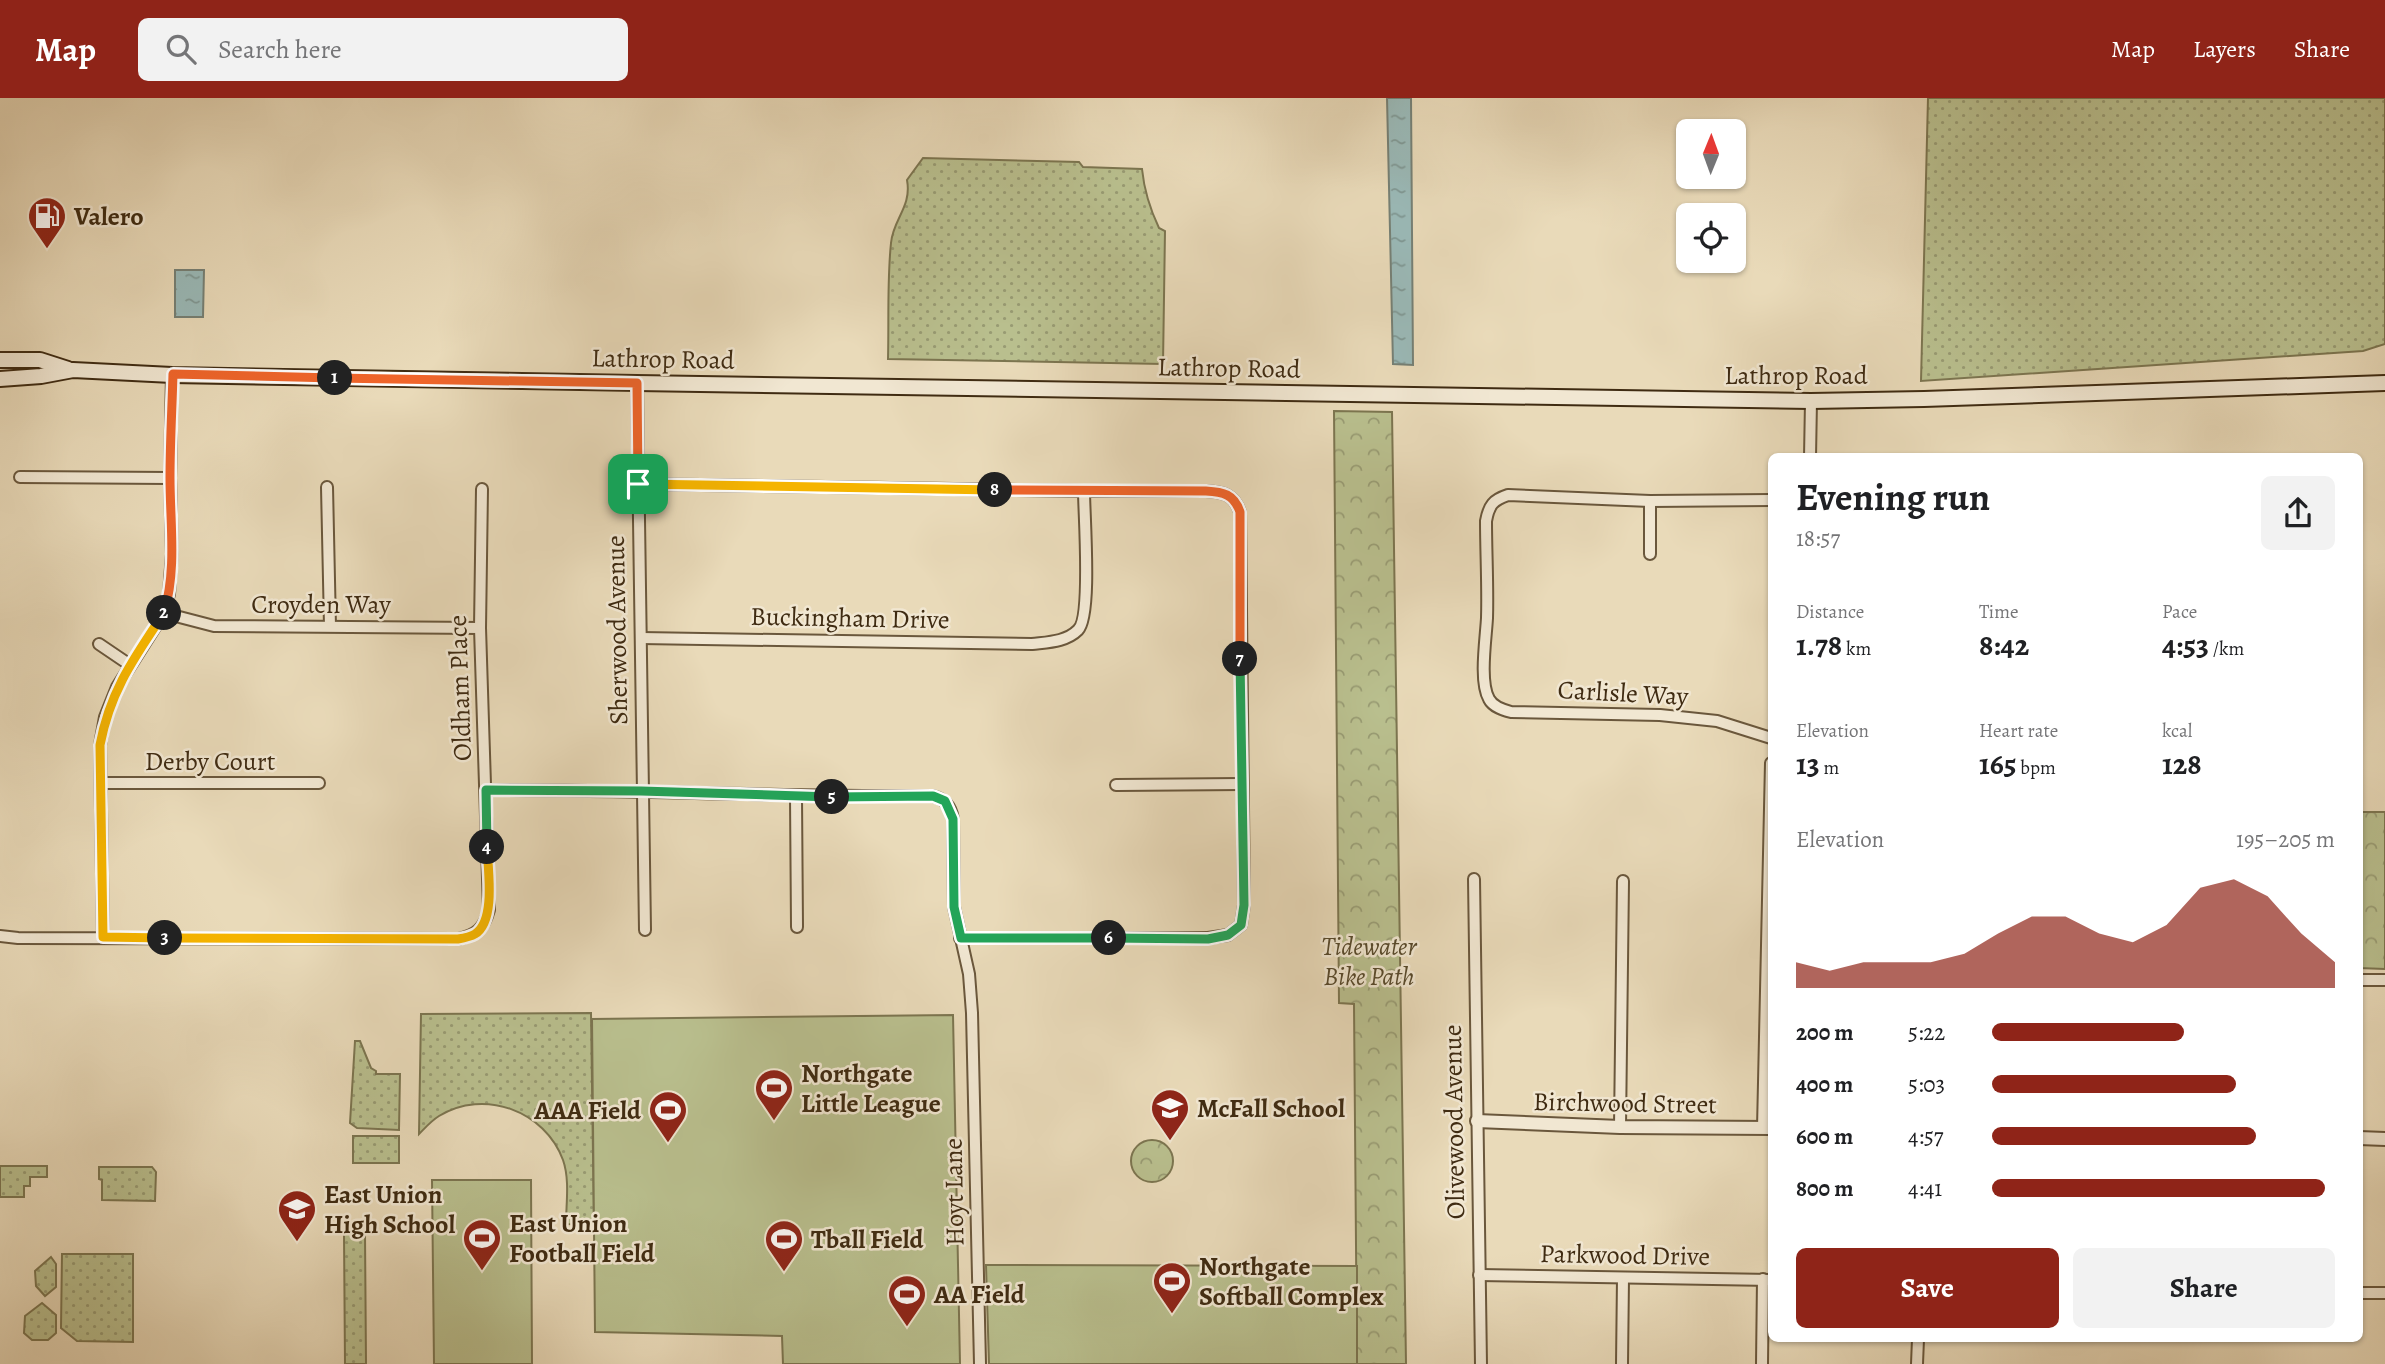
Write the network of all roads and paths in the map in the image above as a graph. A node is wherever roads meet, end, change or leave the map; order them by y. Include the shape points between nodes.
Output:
1 (0, 360) edge
2 (73, 370) junction
3 (173, 374) junction
4 (0, 379) edge
5 (637, 383) junction
6 (2385, 383) edge
7 (1811, 401) junction
8 (1810, 453) edge
9 (20, 477) dead end
10 (170, 478) junction
11 (638, 484) junction
12 (327, 487) dead end
13 (482, 489) dead end
14 (1084, 491) junction
15 (1768, 500) edge
16 (1650, 501) junction
17 (1650, 554) dead end
18 (164, 613) junction
19 (330, 625) junction
20 (480, 628) junction
21 (641, 638) junction
22 (99, 644) dead end
23 (130, 665) junction
24 (1768, 737) edge
25 (101, 783) junction
26 (319, 783) dead end
27 (1242, 783) junction
28 (1116, 785) dead end
29 (486, 790) junction
30 (641, 791) junction
31 (796, 797) junction
32 (1474, 879) dead end
33 (1623, 881) dead end
34 (797, 927) dead end
35 (645, 930) dead end
36 (0, 936) edge
37 (103, 937) junction
38 (961, 938) junction
39 (2363, 980) edge
40 (2385, 980) edge
41 (1768, 1037) edge
42 (1477, 1121) junction
43 (1620, 1127) junction
44 (1767, 1128) edge
45 (2363, 1138) edge
46 (2385, 1139) edge
47 (1479, 1275) junction
48 (1622, 1278) junction
49 (1767, 1280) edge
50 (2363, 1293) edge
51 (2385, 1293) edge
52 (1917, 1342) edge
53 (980, 1364) edge
54 (1481, 1364) edge
55 (1622, 1364) edge
56 (1762, 1364) edge
57 (1917, 1364) edge

1 - 2 main road, Lathrop Road via 40,360
2 - 3 main road, Lathrop Road
2 - 4 main road, Lathrop Road
3 - 5 main road, Lathrop Road
3 - 10 street
5 - 7 main road, Lathrop Road
5 - 11 street, Sherwood Avenue
6 - 7 main road, Lathrop Road
7 - 8 street
9 - 10 street
10 - 18 street via 172,554
11 - 14 street
11 - 21 street, Sherwood Avenue
12 - 19 street
13 - 20 street, Oldham Place
14 - 21 street, Buckingham Drive via 1086,604 1080,628 1068,638 1032,644
14 - 27 street via 1206,491 1225,493 1236,501 1240,512
15 - 16 street
16 - 17 street
16 - 24 street, Carlisle Way via 1508,495 1491,503 1486,521 1485,685 1490,701 1511,712 1660,715 1717,722
18 - 19 street, Croyden Way via 214,626
18 - 23 street
19 - 20 street, Croyden Way
20 - 29 street, Oldham Place
21 - 30 street, Sherwood Avenue
22 - 23 street
23 - 25 street via 105,717
25 - 26 street, Derby Court
25 - 37 street
27 - 28 street
27 - 38 street via 1243,918 1235,931 1208,939
29 - 30 street, Hoyt Lane
29 - 37 street, Oldham Place via 488,910 486,922 472,936
30 - 31 street, Hoyt Lane
30 - 35 street, Sherwood Avenue
31 - 34 street
31 - 38 street, Hoyt Lane via 933,796 945,801 952,811 954,907
32 - 42 street, Olivewood Avenue
33 - 43 street
36 - 37 street, Oldham Place
38 - 53 street, Hoyt Lane via 972,1013
39 - 40 street
41 - 44 street
42 - 43 street, Birchwood Street
42 - 47 street, Olivewood Avenue
43 - 44 street, Birchwood Street
45 - 46 street
47 - 48 street, Parkwood Drive
47 - 54 street, Olivewood Avenue
48 - 49 street, Parkwood Drive
48 - 55 street
49 - 56 street
50 - 51 street
52 - 57 street

